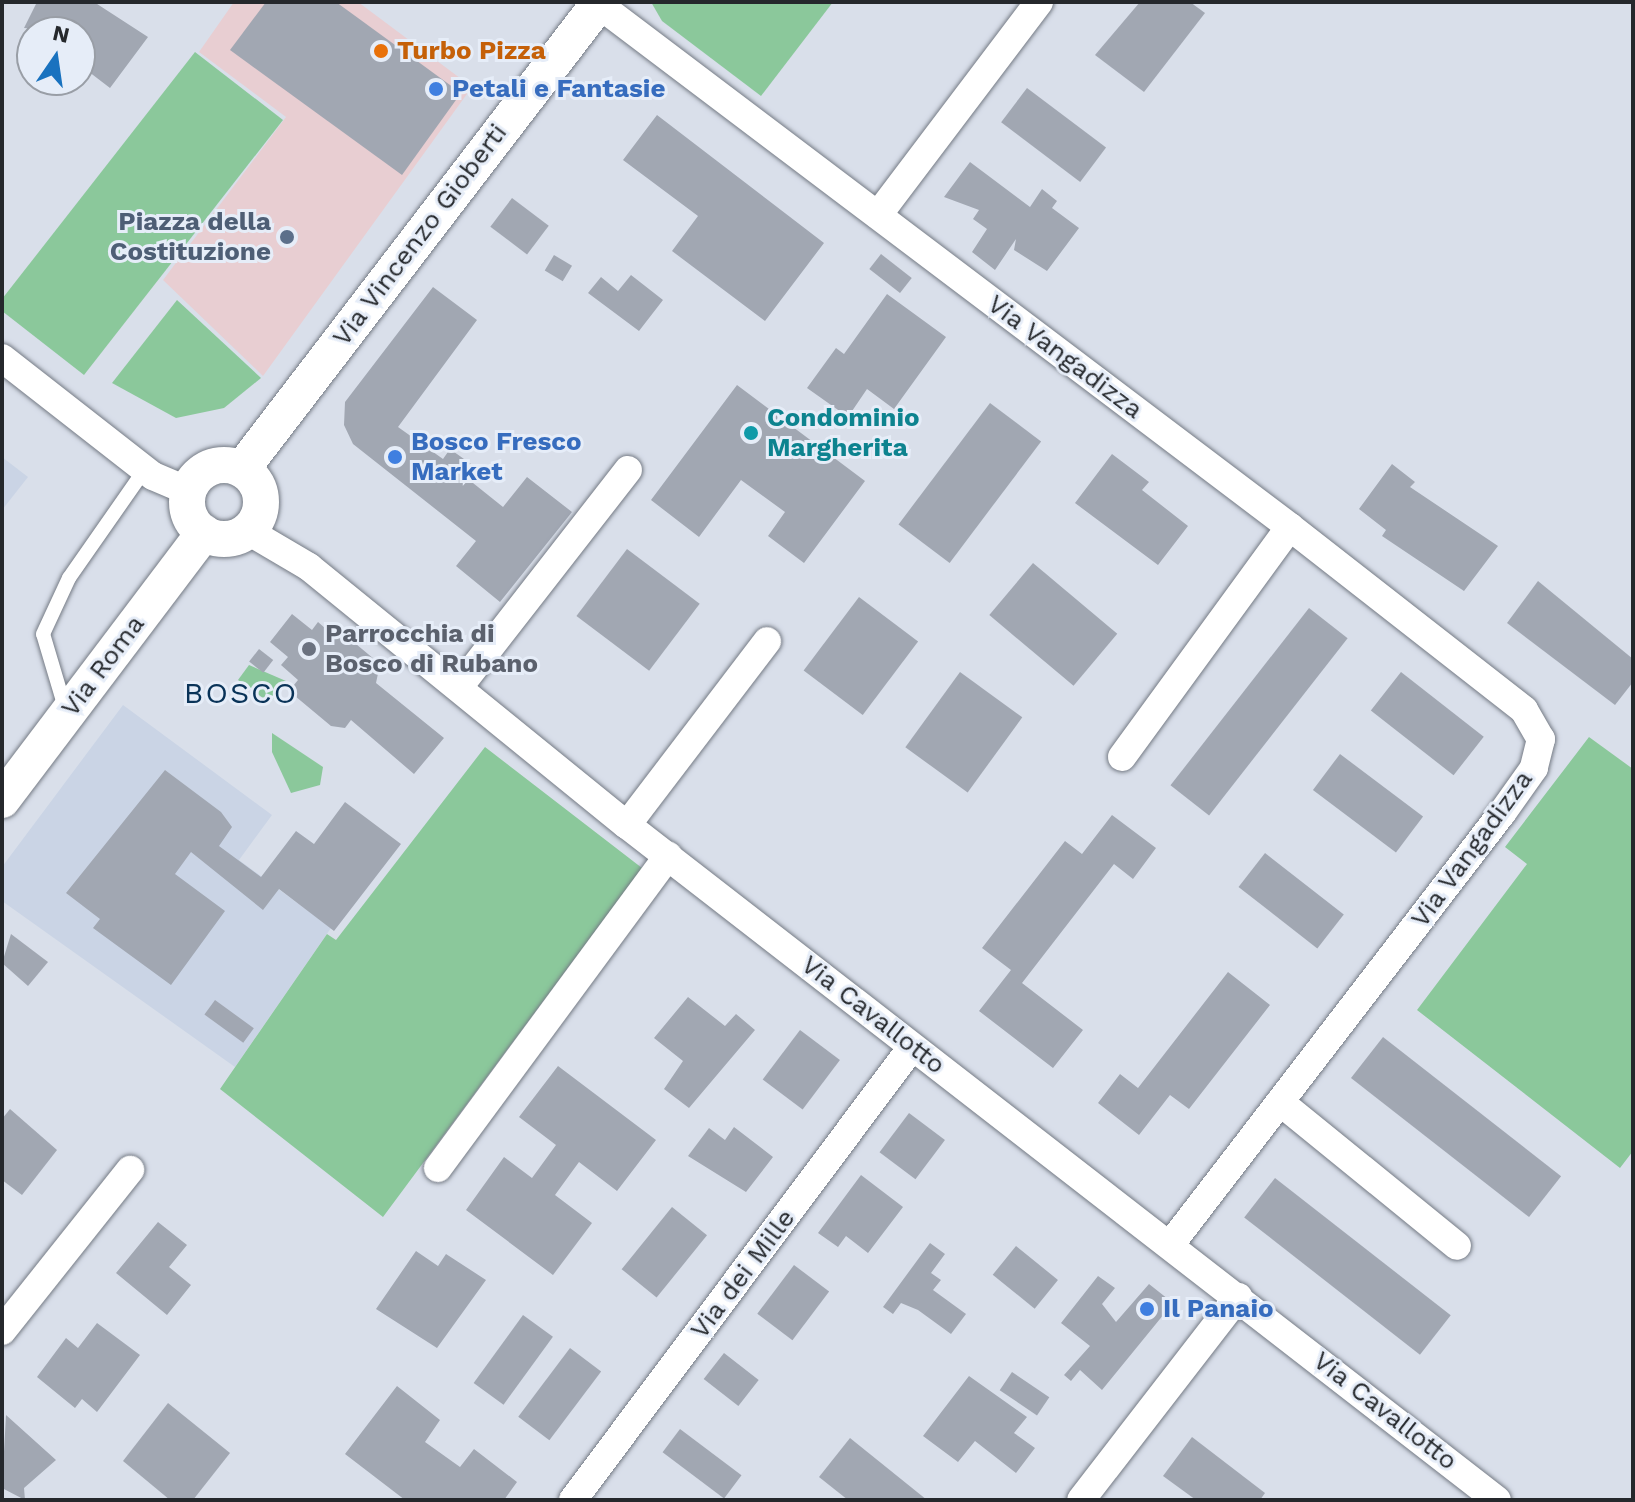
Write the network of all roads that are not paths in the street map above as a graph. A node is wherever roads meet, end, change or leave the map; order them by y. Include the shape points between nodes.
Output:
1 (1039, 2) edge
2 (599, 3) edge
3 (878, 215) junction
4 (2, 358) edge
5 (145, 469) junction
6 (242, 469) junction
7 (628, 470) dead end
8 (189, 491) junction
9 (1290, 527) junction
10 (248, 531) junction
11 (204, 533) junction
12 (767, 641) dead end
13 (459, 687) junction
14 (67, 714) junction
15 (1122, 757) dead end
16 (2, 800) edge
17 (627, 825) junction
18 (668, 856) junction
19 (912, 1047) junction
20 (1280, 1102) junction
21 (438, 1168) dead end
22 (130, 1170) dead end
23 (1170, 1245) junction
24 (1457, 1246) dead end
25 (1238, 1297) junction
26 (2, 1331) edge
27 (573, 1500) edge
28 (1081, 1500) edge
29 (1497, 1500) edge

1 - 3 street
2 - 3 street, Via Vangadizza
2 - 6 street, Via Vincenzo Gioberti
3 - 9 street, Via Vangadizza
4 - 5 street
5 - 8 street
5 - 14 lane via 69,578 43,634
6 - 8 street via 210,468
6 - 10 street via 262,498
7 - 13 street
8 - 11 street via 189,514
9 - 15 street
9 - 20 street, Via Vangadizza via 1524,710 1541,739 1526,779
10 - 11 street via 226,539
10 - 13 street, Via Cavallotto via 309,567
11 - 14 street, Via Roma
12 - 17 street
13 - 17 street, Via Cavallotto
14 - 16 street, Via Roma
17 - 18 street, Via Cavallotto
18 - 19 street, Via Cavallotto
18 - 21 street
19 - 23 street, Via Cavallotto
19 - 27 street, Via dei Mille
20 - 23 street, Via Vangadizza
20 - 24 street
22 - 26 street
23 - 25 street, Via Cavallotto
25 - 28 street
25 - 29 street, Via Cavallotto

